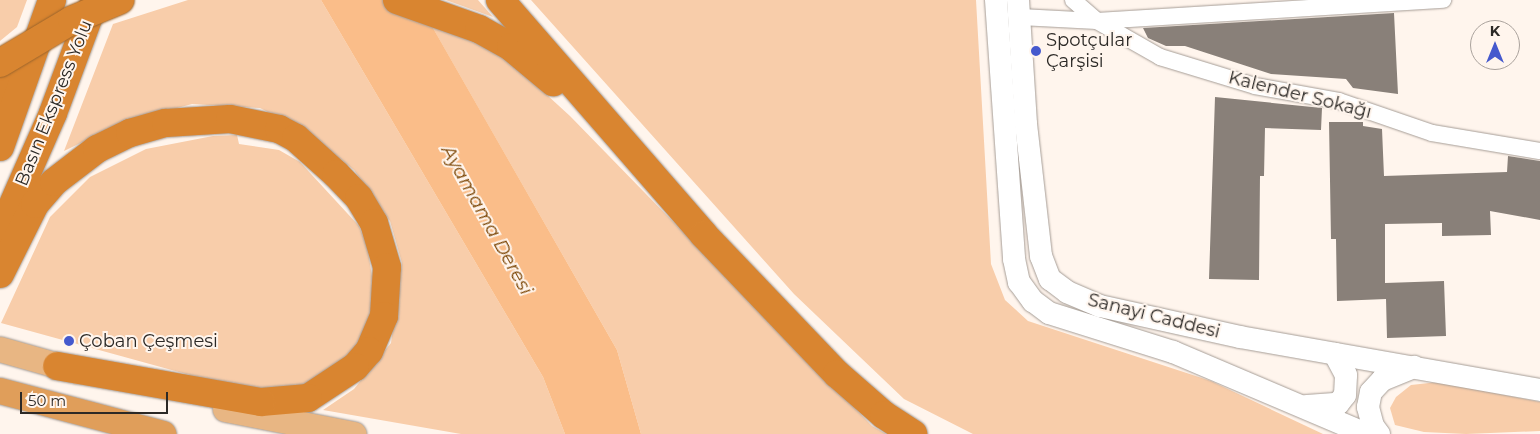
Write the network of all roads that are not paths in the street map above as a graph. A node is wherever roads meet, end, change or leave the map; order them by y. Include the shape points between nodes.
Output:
1 (43, 0) edge
2 (52, 0) edge
3 (95, 0) edge
4 (120, 0) edge
5 (397, 0) edge
6 (500, 0) edge
7 (996, 0) edge
8 (1073, 0) edge
9 (1443, 0) edge
10 (1019, 9) edge
11 (1097, 21) junction
12 (0, 63) edge
13 (0, 95) edge
14 (610, 129) junction
15 (0, 147) edge
16 (1540, 151) edge
17 (0, 234) edge
18 (0, 274) edge
19 (0, 350) edge
20 (1335, 354) junction
21 (57, 366) junction
22 (1416, 367) junction
23 (1540, 390) edge
24 (0, 391) edge
25 (1303, 406) junction
26 (163, 434) edge
27 (354, 434) edge
28 (913, 434) edge
29 (1366, 434) edge
30 (1380, 434) edge

1 - 13 highway
2 - 15 highway, Basın Ekspress Yolu
3 - 17 highway, Basın Ekspress Yolu via 56,105
4 - 12 highway, bridge via 72,20
5 - 14 highway via 479,29 511,47
6 - 14 highway via 586,96
7 - 25 main road, Sanayi Caddesi via 1014,258 1019,282 1032,301 1049,313 1173,352
8 - 11 street, Kalender Sokağı
9 - 11 street
10 - 11 street
10 - 20 main road, Sanayi Caddesi via 1026,124 1038,236 1050,278 1067,292 1100,306
11 - 16 street, Kalender Sokağı via 1160,57 1255,86 1339,101 1432,133
14 - 28 highway via 704,235 837,374 884,415
18 - 21 highway via 35,204 54,182 97,148 130,133 166,123 230,119 279,129 296,138 336,174 358,198 374,223 387,267 384,316 369,351 355,367 308,398 261,402
19 - 21 main road
20 - 22 main road, Sanayi Caddesi
20 - 25 main road via 1346,375 1345,395 1338,404
21 - 27 main road via 194,402
22 - 23 main road, Sanayi Caddesi
22 - 30 main road via 1382,380 1371,392 1368,407 1373,426
24 - 26 highway
25 - 29 main road, Sanayi Caddesi

